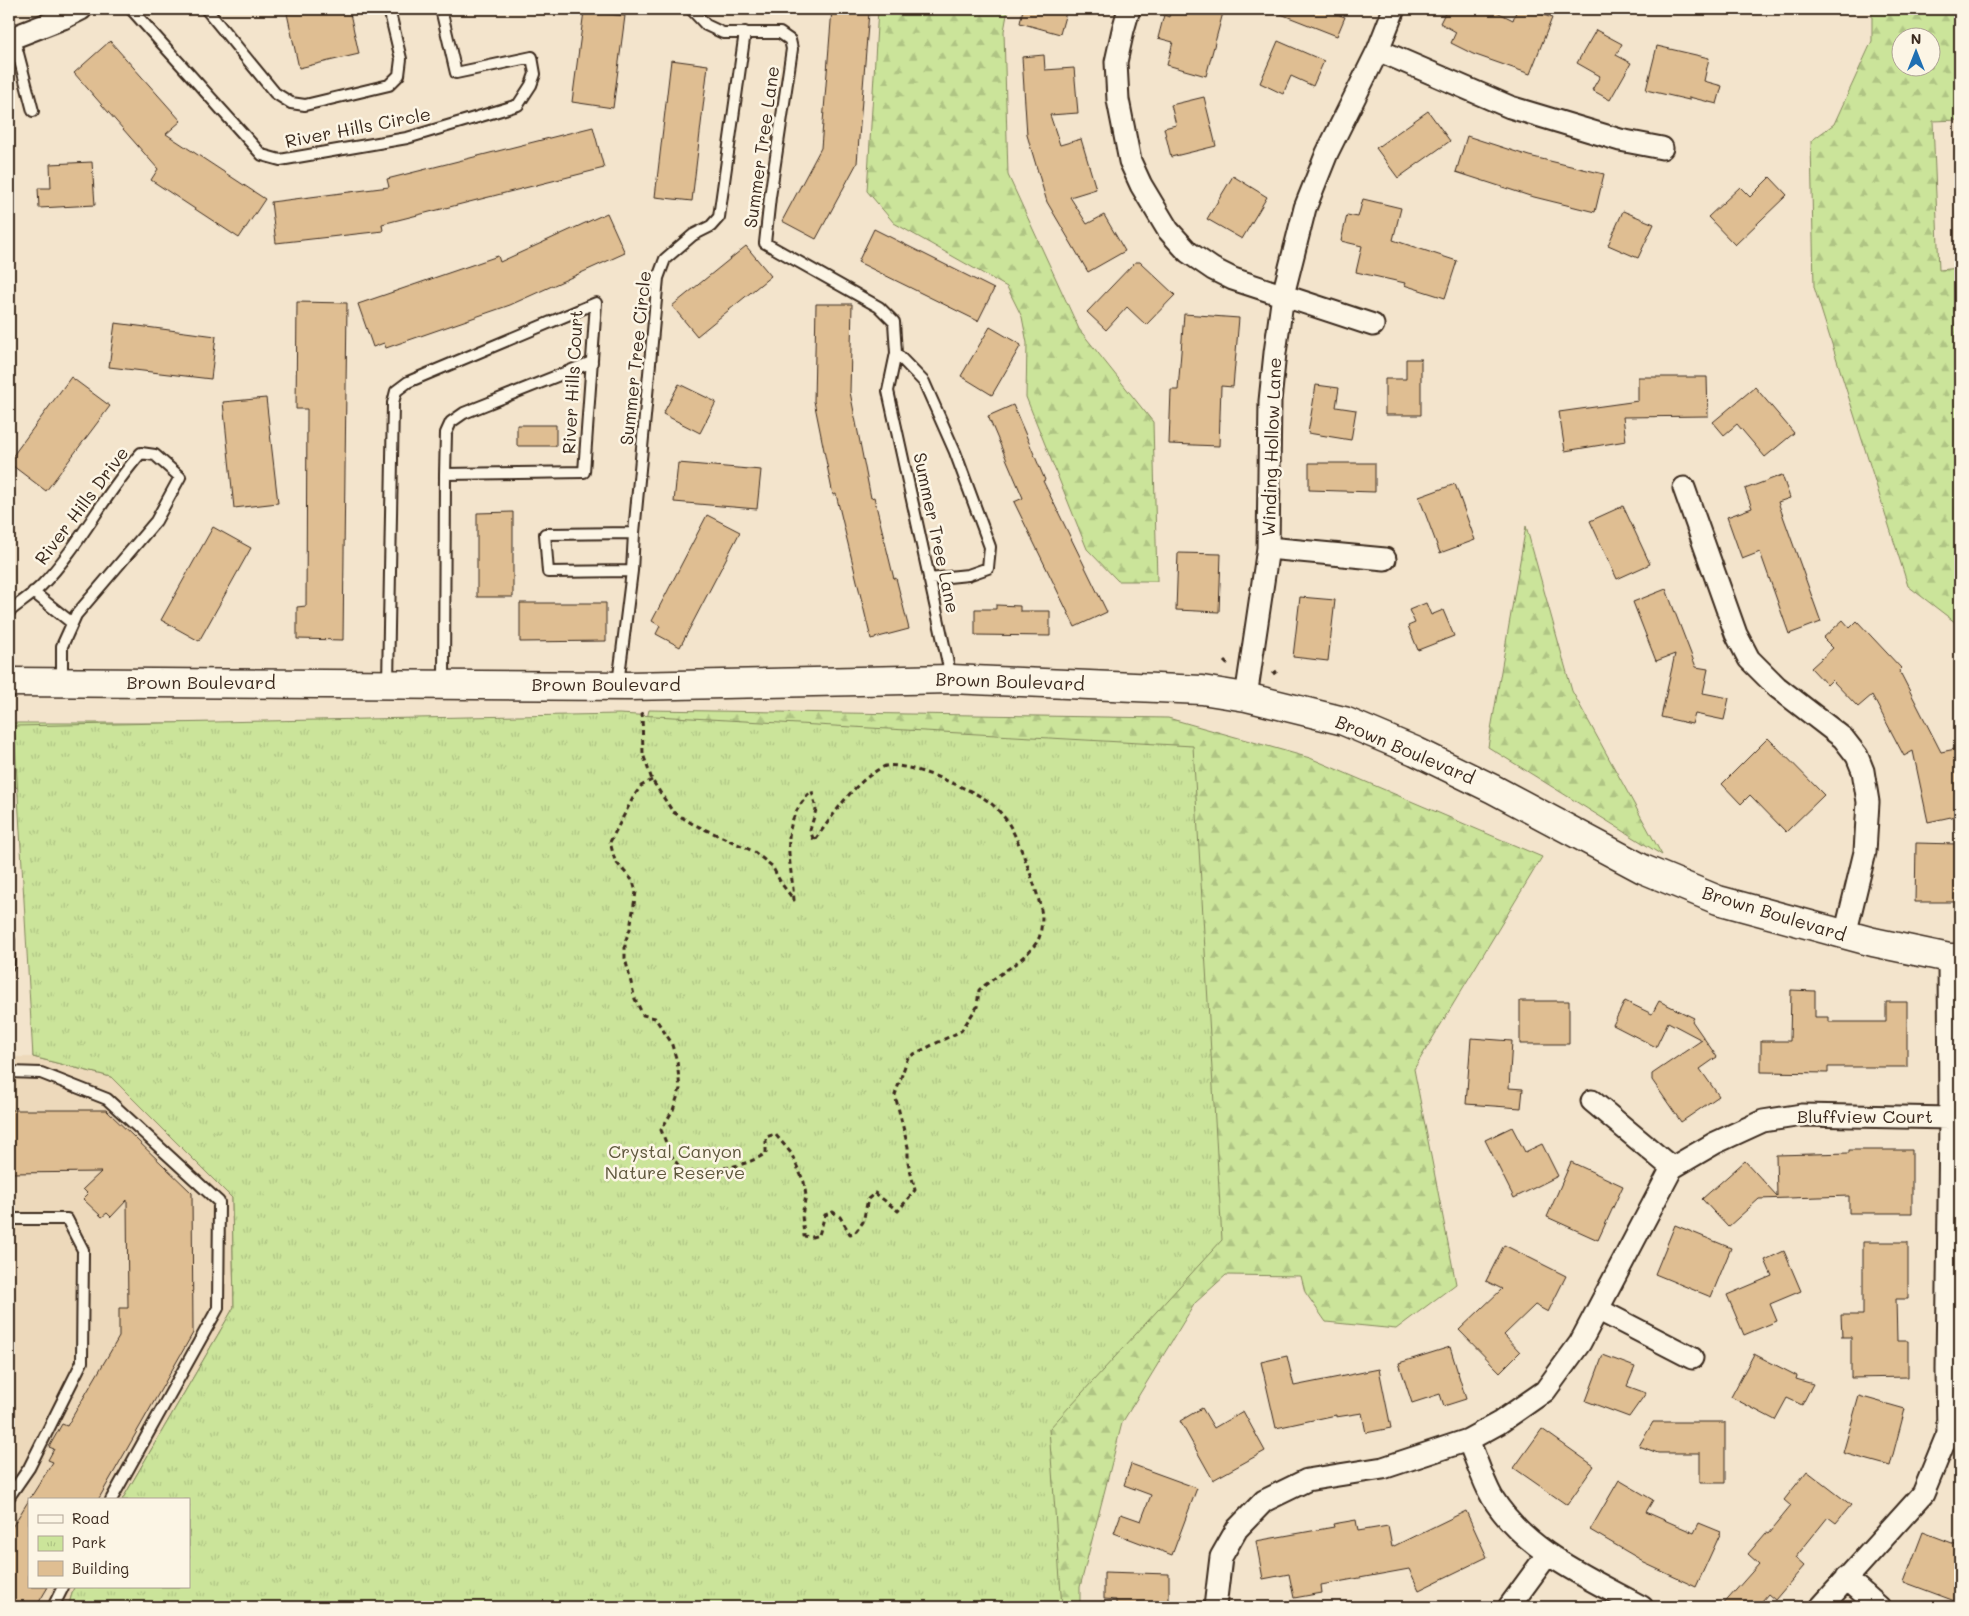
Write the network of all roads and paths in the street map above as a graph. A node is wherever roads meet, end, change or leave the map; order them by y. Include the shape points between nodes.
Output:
1 (81, 9) edge
2 (130, 9) edge
3 (206, 9) edge
4 (389, 9) edge
5 (442, 9) edge
6 (691, 9) edge
7 (1129, 9) edge
8 (1394, 9) edge
9 (745, 32) junction
10 (11, 39) edge
11 (1378, 50) junction
12 (33, 111) dead end
13 (1662, 148) dead end
14 (1283, 295) junction
15 (1373, 325) dead end
16 (896, 353) junction
17 (592, 362) junction
18 (444, 474) junction
19 (1684, 488) dead end
20 (634, 533) junction
21 (1268, 548) junction
22 (1385, 559) dead end
23 (632, 571) junction
24 (929, 579) junction
25 (33, 592) junction
26 (9, 612) edge
27 (72, 623) junction
28 (1224, 661) dead end
29 (1229, 666) dead end
30 (1277, 671) dead end
31 (1273, 674) dead end
32 (952, 679) junction
33 (9, 682) edge
34 (62, 682) junction
35 (388, 683) junction
36 (444, 684) junction
37 (618, 686) junction
38 (1246, 697) junction
39 (642, 712) dead end
40 (652, 780) junction
41 (1845, 935) junction
42 (9, 940) edge
43 (1955, 958) edge
44 (9, 965) edge
45 (9, 1072) edge
46 (1592, 1101) dead end
47 (1950, 1118) junction
48 (1672, 1168) junction
49 (9, 1219) edge
50 (1598, 1310) junction
51 (1692, 1358) dead end
52 (1468, 1440) junction
53 (9, 1497) edge
54 (112, 1498) edge
55 (1547, 1555) junction
56 (1846, 1578) junction
57 (62, 1588) edge
58 (53, 1607) edge
59 (1216, 1607) edge
60 (1509, 1607) edge
61 (1642, 1607) edge
62 (1821, 1607) edge
63 (1879, 1607) edge

1 - 10 street
2 - 5 lane, River Hills Circle via 262,155 280,160 407,138 518,105 535,74 532,57 456,73
3 - 4 lane via 275,93 291,103 305,105 389,85 399,75 401,58
6 - 9 lane, Summer Tree Lane via 706,25 723,33
7 - 14 street via 1116,62 1118,100 1130,161 1141,185 1168,230 1188,252 1233,279
8 - 11 street, Winding Hollow Lane
9 - 16 lane, Summer Tree Lane via 780,33 790,40 792,49 765,242 878,307 894,322
9 - 20 lane, Summer Tree Circle via 719,217 665,259 658,278
10 - 12 lane
11 - 13 street via 1510,107 1620,140
11 - 14 street, Winding Hollow Lane via 1327,152 1305,208
14 - 15 street
14 - 21 street, Winding Hollow Lane via 1270,401
16 - 24 lane, Summer Tree Lane via 888,391
16 - 24 lane via 924,382 955,452 990,547 988,568 968,575
17 - 18 lane via 464,413 451,422 446,433
17 - 18 lane, River Hills Court via 584,472
17 - 35 lane, River Hills Court via 596,303 408,382 396,391 393,403
18 - 36 lane
19 - 41 street via 1736,634 1749,659 1777,687 1842,738 1857,756 1863,771 1868,802 1865,852
20 - 23 lane, Summer Tree Circle
20 - 23 lane via 545,534 548,572
21 - 22 street
21 - 38 street, Winding Hollow Lane
23 - 37 lane, Summer Tree Circle
24 - 32 lane, Summer Tree Lane
25 - 26 lane, River Hills Drive
25 - 27 lane
25 - 27 lane, River Hills Drive via 78,540 141,453 155,455 180,477 156,521
27 - 34 lane, River Hills Drive via 62,646
28 - 29 path
30 - 31 path
32 - 37 street, Brown Boulevard
32 - 38 street, Brown Boulevard via 1156,687
33 - 34 street, Brown Boulevard
34 - 35 street, Brown Boulevard
35 - 36 street, Brown Boulevard
36 - 37 street, Brown Boulevard
38 - 41 street, Brown Boulevard via 1344,721 1415,751 1643,869 1718,900
39 - 40 path via 643,754
40 - 40 path via 673,812 753,851 772,866 794,900 787,846 790,826 792,816 812,791 816,810 810,830 814,841 851,791 884,766 905,766 945,780 988,801 1006,818 1036,893 1042,917 1039,938 1026,954 979,990 977,1007 961,1031 908,1057 895,1095 915,1190 898,1211 875,1193 868,1199 864,1222 855,1233 850,1234 833,1212 824,1215 818,1235 804,1236 804,1182 791,1153 775,1134 766,1137 766,1153 730,1166 682,1172 671,1155 661,1130 680,1089 677,1061 671,1042 655,1018 643,1015 634,999 625,942 636,892 633,881 615,861 610,842 634,796 641,786
41 - 43 street, Brown Boulevard
42 - 44 lane
43 - 47 street
45 - 54 lane via 41,1073 107,1100 220,1202 218,1308
46 - 48 street
47 - 48 street, Bluffview Court via 1802,1115 1763,1121
47 - 56 street via 1948,1433 1923,1494
48 - 50 street
49 - 53 lane via 67,1219 83,1250 82,1362 29,1468
50 - 51 street
50 - 52 street via 1580,1343 1545,1391
52 - 55 street via 1491,1495 1508,1520
52 - 59 street via 1383,1468 1307,1480 1264,1501 1237,1529 1221,1557
55 - 60 street
55 - 61 street
56 - 62 street
56 - 63 street
57 - 58 lane

